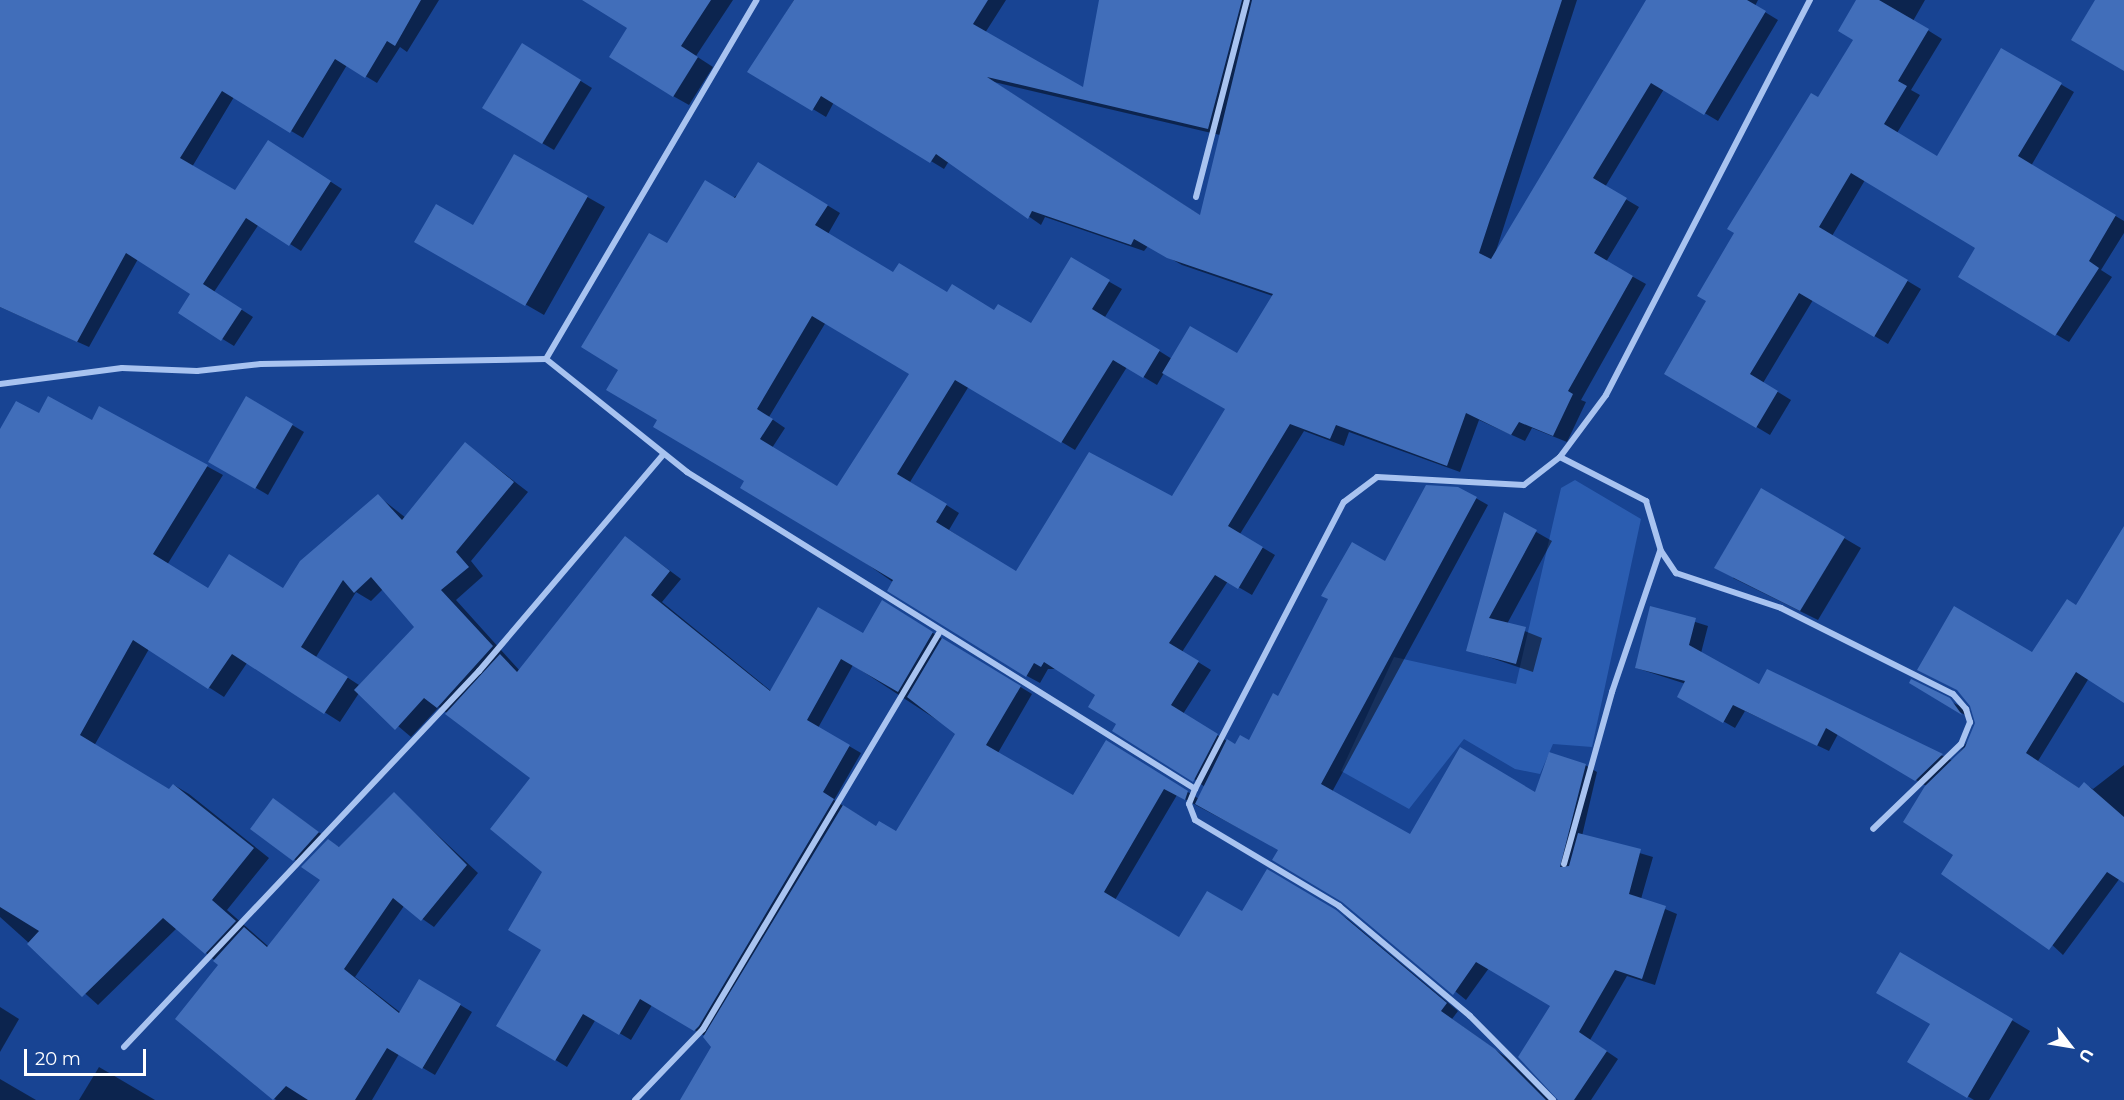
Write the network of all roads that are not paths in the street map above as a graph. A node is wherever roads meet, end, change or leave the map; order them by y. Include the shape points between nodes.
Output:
1 (757, 0) edge
2 (1247, 0) edge
3 (1810, 0) edge
4 (1196, 197) dead end
5 (546, 359) junction
6 (0, 384) edge
7 (664, 454) junction
8 (1560, 457) junction
9 (1661, 551) junction
10 (939, 633) junction
11 (1195, 789) junction
12 (1873, 829) dead end
13 (1564, 864) dead end
14 (124, 1047) dead end
15 (635, 1100) edge
16 (1553, 1100) edge

1 - 5 street
2 - 4 street
3 - 8 street via 1606,395
5 - 6 street via 261,364 197,371 122,368
5 - 7 street
7 - 10 street
7 - 14 street via 478,670
8 - 9 street via 1646,501
8 - 11 street via 1524,484 1377,477 1344,502
9 - 12 street via 1666,564 1688,581 1781,608 1953,694 1966,709 1970,722 1961,744
9 - 13 street via 1612,692
10 - 11 street
10 - 15 street via 703,1029
11 - 16 street via 1190,804 1195,820 1339,906 1470,1016

